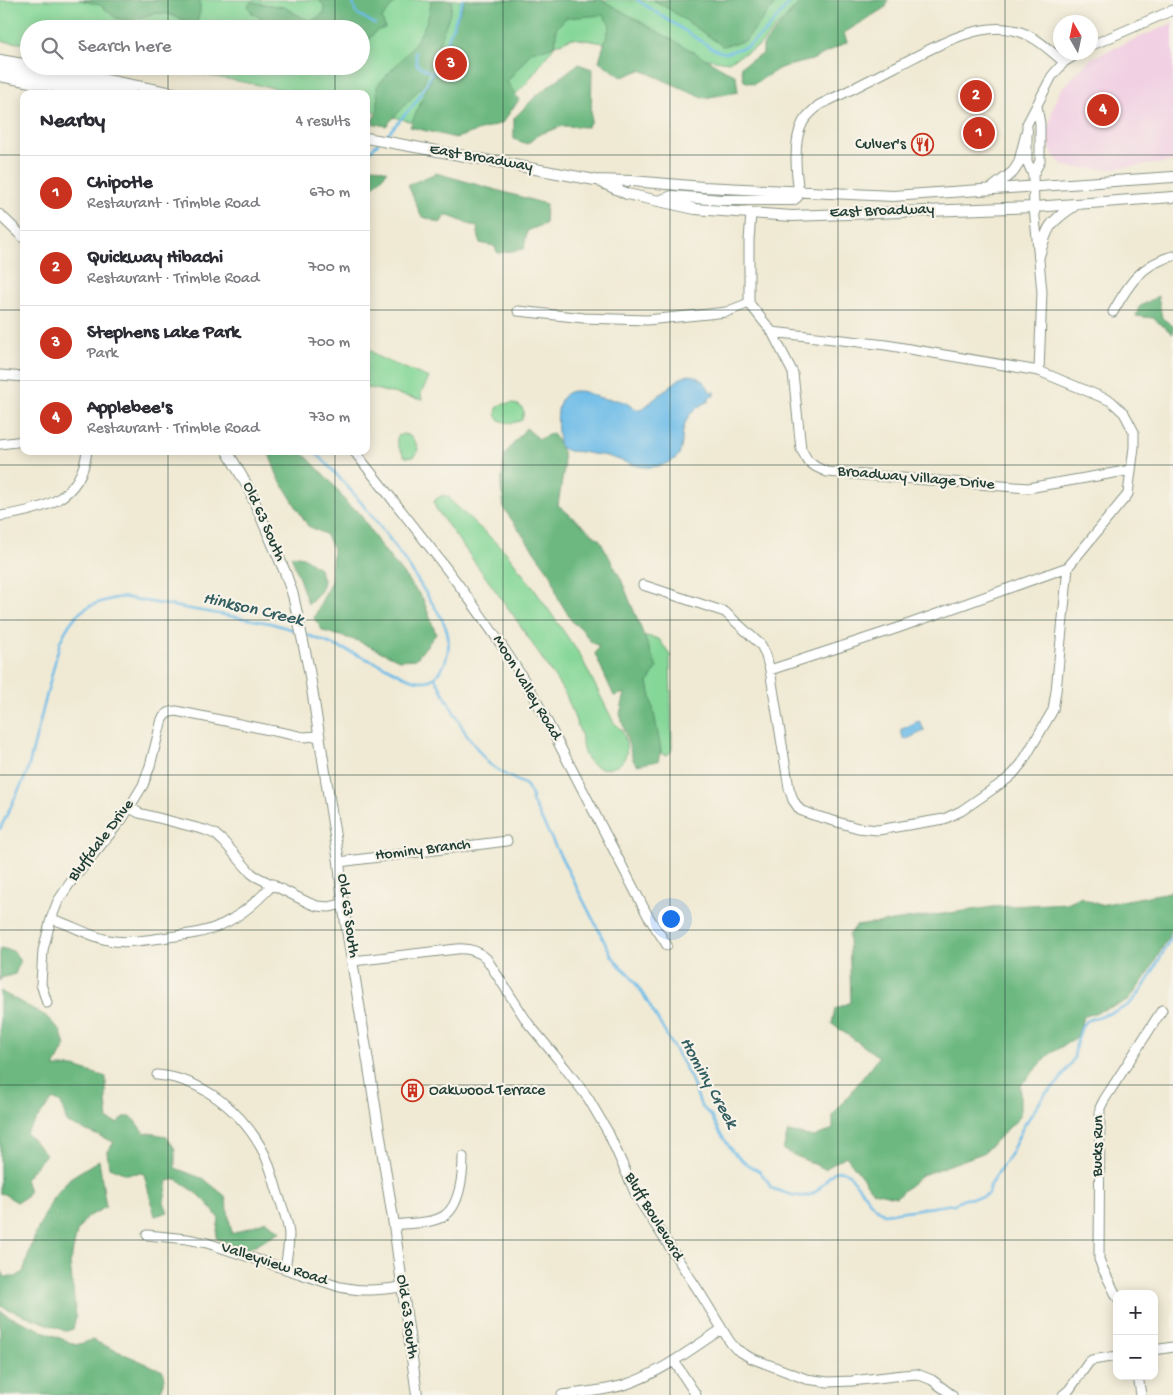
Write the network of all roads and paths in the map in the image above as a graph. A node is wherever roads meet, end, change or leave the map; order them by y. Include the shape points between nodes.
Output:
1 (1173, 10) edge
2 (1098, 43) edge
3 (0, 60) edge
4 (1067, 60) edge
5 (1064, 62) junction
6 (20, 63) edge
7 (0, 67) edge
8 (20, 71) edge
9 (79, 75) edge
10 (0, 76) edge
11 (116, 82) junction
12 (38, 83) junction
13 (72, 90) edge
14 (157, 90) edge
15 (1037, 106) junction
16 (1027, 131) junction
17 (370, 139) edge
18 (1033, 175) junction
19 (1173, 177) edge
20 (596, 180) junction
21 (1034, 187) junction
22 (990, 190) junction
23 (799, 192) junction
24 (1173, 197) edge
25 (659, 201) junction
26 (1076, 205) junction
27 (1034, 207) junction
28 (751, 213) junction
29 (0, 215) edge
30 (20, 234) edge
31 (1039, 256) junction
32 (1173, 256) edge
33 (749, 303) junction
34 (518, 311) dead end
35 (1113, 312) dead end
36 (772, 332) junction
37 (1039, 371) junction
38 (0, 375) edge
39 (20, 377) edge
40 (20, 442) edge
41 (0, 444) edge
42 (86, 455) edge
43 (229, 455) edge
44 (357, 455) edge
45 (1131, 470) junction
46 (0, 516) edge
47 (1068, 567) junction
48 (643, 585) dead end
49 (770, 670) junction
50 (318, 736) junction
51 (130, 808) junction
52 (507, 841) dead end
53 (339, 862) junction
54 (274, 884) junction
55 (343, 904) junction
56 (50, 919) junction
57 (667, 945) dead end
58 (353, 961) junction
59 (47, 1004) dead end
60 (1162, 1010) dead end
61 (157, 1075) dead end
62 (463, 1157) dead end
63 (394, 1225) junction
64 (147, 1235) dead end
65 (285, 1268) junction
66 (401, 1287) junction
67 (1114, 1290) edge
68 (722, 1329) junction
69 (1173, 1347) edge
70 (1158, 1349) edge
71 (1113, 1357) edge
72 (674, 1361) junction
73 (1139, 1380) edge
74 (417, 1395) edge
75 (562, 1395) edge
76 (696, 1395) edge
77 (952, 1395) edge
78 (1064, 1395) edge
79 (1141, 1395) edge

1 - 2 street
3 - 6 main road
4 - 5 street
5 - 15 street via 1052,76
5 - 23 street via 1026,33 1002,28 970,33 924,53 819,105 810,113 802,124 797,142
7 - 8 main road
9 - 11 main road
10 - 12 main road
11 - 12 main road via 101,88 63,80
11 - 14 main road
12 - 13 main road
15 - 16 street via 1027,124
15 - 18 street via 1040,161
16 - 18 street via 1027,161
16 - 22 main road via 1016,168
17 - 20 main road, East Broadway
18 - 21 street
19 - 21 main road, East Broadway
20 - 23 main road, East Broadway
20 - 25 main road, East Broadway via 627,194
21 - 22 main road, East Broadway
21 - 27 street
22 - 23 main road, East Broadway via 893,196
23 - 25 main road via 793,200 672,196
24 - 26 main road, East Broadway
25 - 28 main road, East Broadway via 695,209
26 - 27 main road, East Broadway
26 - 31 main road via 1053,221 1046,231
27 - 28 main road, East Broadway via 792,216
27 - 31 street
28 - 33 street
29 - 30 main road
31 - 37 street via 1042,292
32 - 35 street via 1161,259 1136,277
33 - 34 street via 726,312 646,320
33 - 36 street, Broadway Village Drive
36 - 37 street via 886,345
36 - 45 street, Broadway Village Drive via 793,373 801,449 808,461 827,472 1028,488
37 - 45 street via 1111,401 1124,413 1134,432
38 - 39 street
40 - 41 street
42 - 46 street via 82,473 67,494 38,508
43 - 50 main road, Old 63 South via 248,487 293,595 309,670
44 - 57 street, Moon Valley Road via 517,666 648,916
45 - 47 street via 1128,494
47 - 49 street
47 - 49 street via 1053,710 1013,774 961,811 944,819 878,830 858,828 800,810 789,788
48 - 49 street via 726,612 761,645
50 - 51 street, Bluffdale Drive via 303,737 170,712 162,719 147,777
50 - 53 main road, Old 63 South
51 - 54 street via 215,834 251,873
51 - 56 street, Bluffdale Drive via 70,884
52 - 53 street, Hominy Branch
53 - 55 main road, Old 63 South
54 - 55 street via 309,904 329,907
54 - 56 street via 242,914 196,933 110,941
55 - 58 main road, Old 63 South
56 - 59 street, Bluffdale Drive via 40,984
58 - 63 main road, Old 63 South
58 - 68 street, Bluff Boulevard via 457,949 472,949 486,958 528,1024 588,1098 608,1132 637,1198
60 - 67 street, Bucks Run via 1100,1108 1100,1259
61 - 65 street via 179,1078 213,1095 234,1112 255,1138 266,1158 288,1228
62 - 63 street via 459,1191 448,1213 434,1220
63 - 66 main road, Old 63 South
64 - 65 street, Valleyview Road via 187,1239
65 - 66 street, Valleyview Road via 353,1290
66 - 74 main road, Old 63 South
68 - 72 street
68 - 77 street, Bluff Boulevard via 740,1352 806,1379 852,1381 917,1374 932,1380
69 - 70 street
71 - 78 street via 1089,1362
72 - 75 street via 626,1385
72 - 76 street
73 - 79 street

